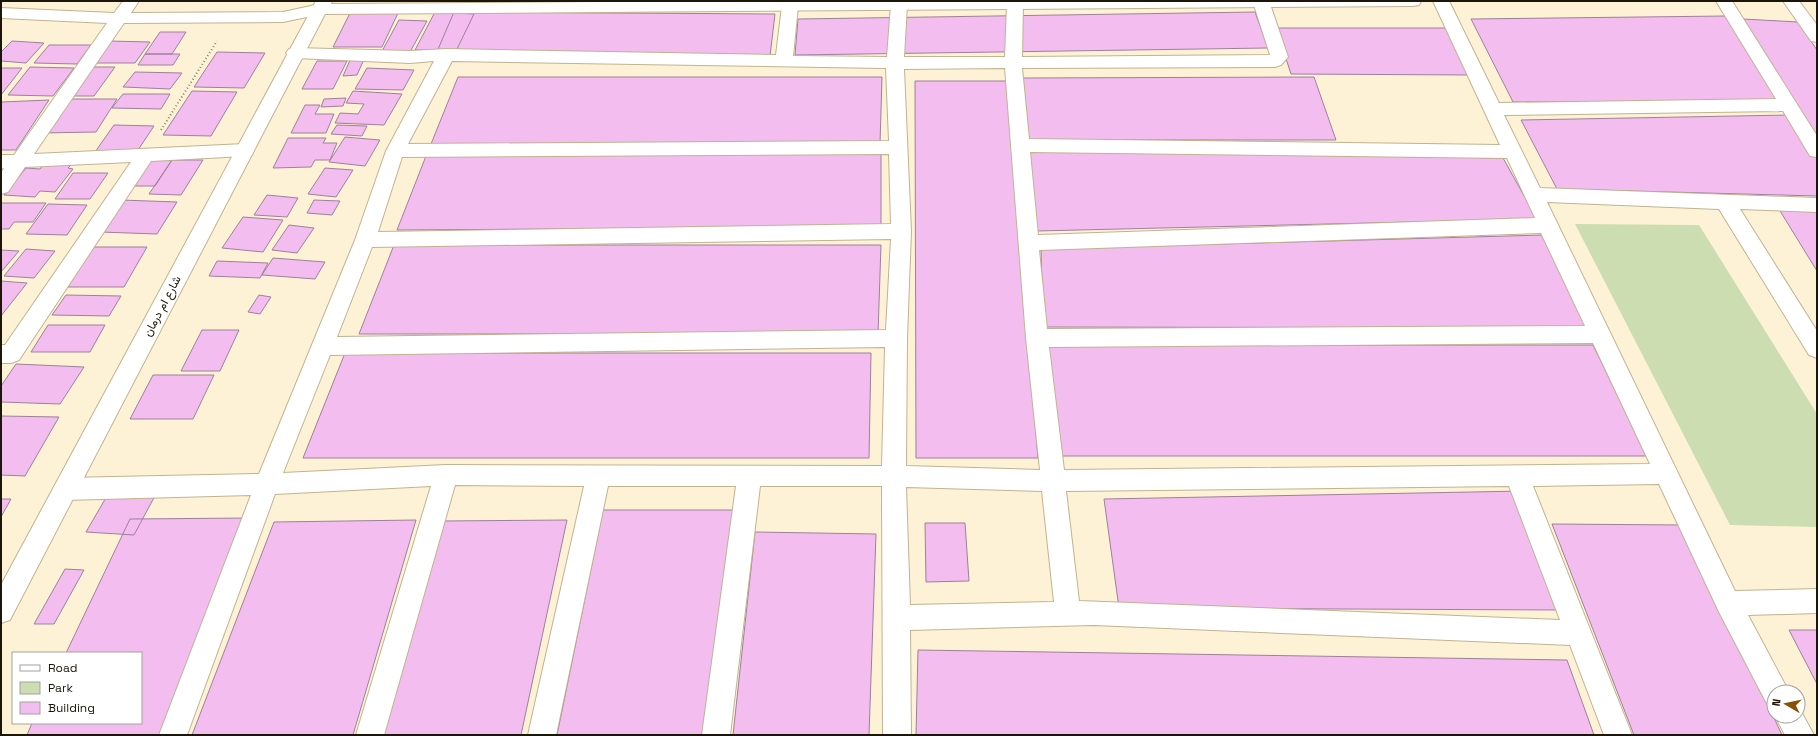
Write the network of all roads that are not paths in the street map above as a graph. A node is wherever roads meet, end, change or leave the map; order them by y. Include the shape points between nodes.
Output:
1 (131, 1) edge
2 (1413, 1) edge
3 (1441, 1) edge
4 (1724, 1) edge
5 (1791, 1) edge
6 (1101, 2) edge
7 (1261, 2) junction
8 (912, 3) edge
9 (437, 4) edge
10 (1015, 4) junction
11 (322, 5) edge
12 (790, 6) junction
13 (13, 9) edge
14 (119, 18) junction
15 (1, 29) edge
16 (1817, 37) edge
17 (295, 53) junction
18 (446, 55) junction
19 (784, 62) junction
20 (1013, 62) junction
21 (895, 63) junction
22 (1788, 105) junction
23 (1493, 109) junction
24 (1020, 145) junction
25 (898, 146) junction
26 (245, 150) junction
27 (395, 151) junction
28 (1817, 151) edge
29 (1514, 152) junction
30 (146, 154) junction
31 (10, 162) edge
32 (1, 187) edge
33 (1534, 195) junction
34 (1725, 202) junction
35 (1817, 205) edge
36 (1549, 225) junction
37 (901, 231) junction
38 (365, 240) junction
39 (1028, 243) junction
40 (1600, 334) junction
41 (896, 338) junction
42 (1037, 338) junction
43 (323, 346) junction
44 (1817, 349) edge
45 (1, 354) edge
46 (1666, 474) junction
47 (446, 475) junction
48 (598, 475) junction
49 (1517, 475) junction
50 (749, 476) junction
51 (894, 476) junction
52 (1052, 481) junction
53 (268, 484) junction
54 (65, 489) junction
55 (1817, 601) edge
56 (1728, 603) junction
57 (1, 611) edge
58 (1068, 613) junction
59 (897, 618) junction
60 (1577, 633) junction
61 (1772, 684) edge
62 (1794, 724) edge
63 (173, 735) edge
64 (370, 735) edge
65 (542, 735) edge
66 (716, 735) edge
67 (897, 735) edge
68 (1618, 735) edge
69 (1800, 735) edge

1 - 14 street
2 - 7 street
3 - 23 street
4 - 22 street
5 - 16 street
6 - 7 street
6 - 10 street
7 - 20 street via 1279,57 1275,61
8 - 10 street
8 - 12 street
8 - 21 street
9 - 11 street
9 - 12 street
10 - 20 street
11 - 14 street via 283,17
11 - 17 street, شارع ام درمان
12 - 19 street
13 - 14 street
13 - 15 street
14 - 31 street
17 - 18 street via 410,57
17 - 26 street, شارع ام درمان
18 - 19 street
18 - 27 street
19 - 21 street
20 - 21 street
20 - 24 street
21 - 25 street
22 - 23 street
22 - 28 street
23 - 29 street
24 - 29 street
24 - 39 street
25 - 27 street
25 - 37 street
26 - 30 street
26 - 54 street, شارع ام درمان
27 - 38 street
29 - 33 street
30 - 31 street
30 - 45 street via 11,354
31 - 32 street
33 - 34 street
33 - 36 street
34 - 35 street
34 - 44 street
36 - 39 street
36 - 40 street
37 - 38 street
37 - 41 street
38 - 43 street
39 - 42 street
40 - 42 street
40 - 46 street
41 - 43 street
41 - 51 street
42 - 52 street
43 - 53 street
46 - 49 street
46 - 56 street
47 - 48 street
47 - 53 street
47 - 64 street
48 - 50 street
48 - 65 street
49 - 52 street
49 - 60 street
50 - 51 street
50 - 66 street
51 - 52 street
51 - 59 street
52 - 58 street
53 - 54 street
53 - 63 street
54 - 57 street, شارع ام درمان
55 - 56 street
56 - 61 street
58 - 59 street
58 - 60 street
59 - 67 street
60 - 68 street
62 - 69 street

